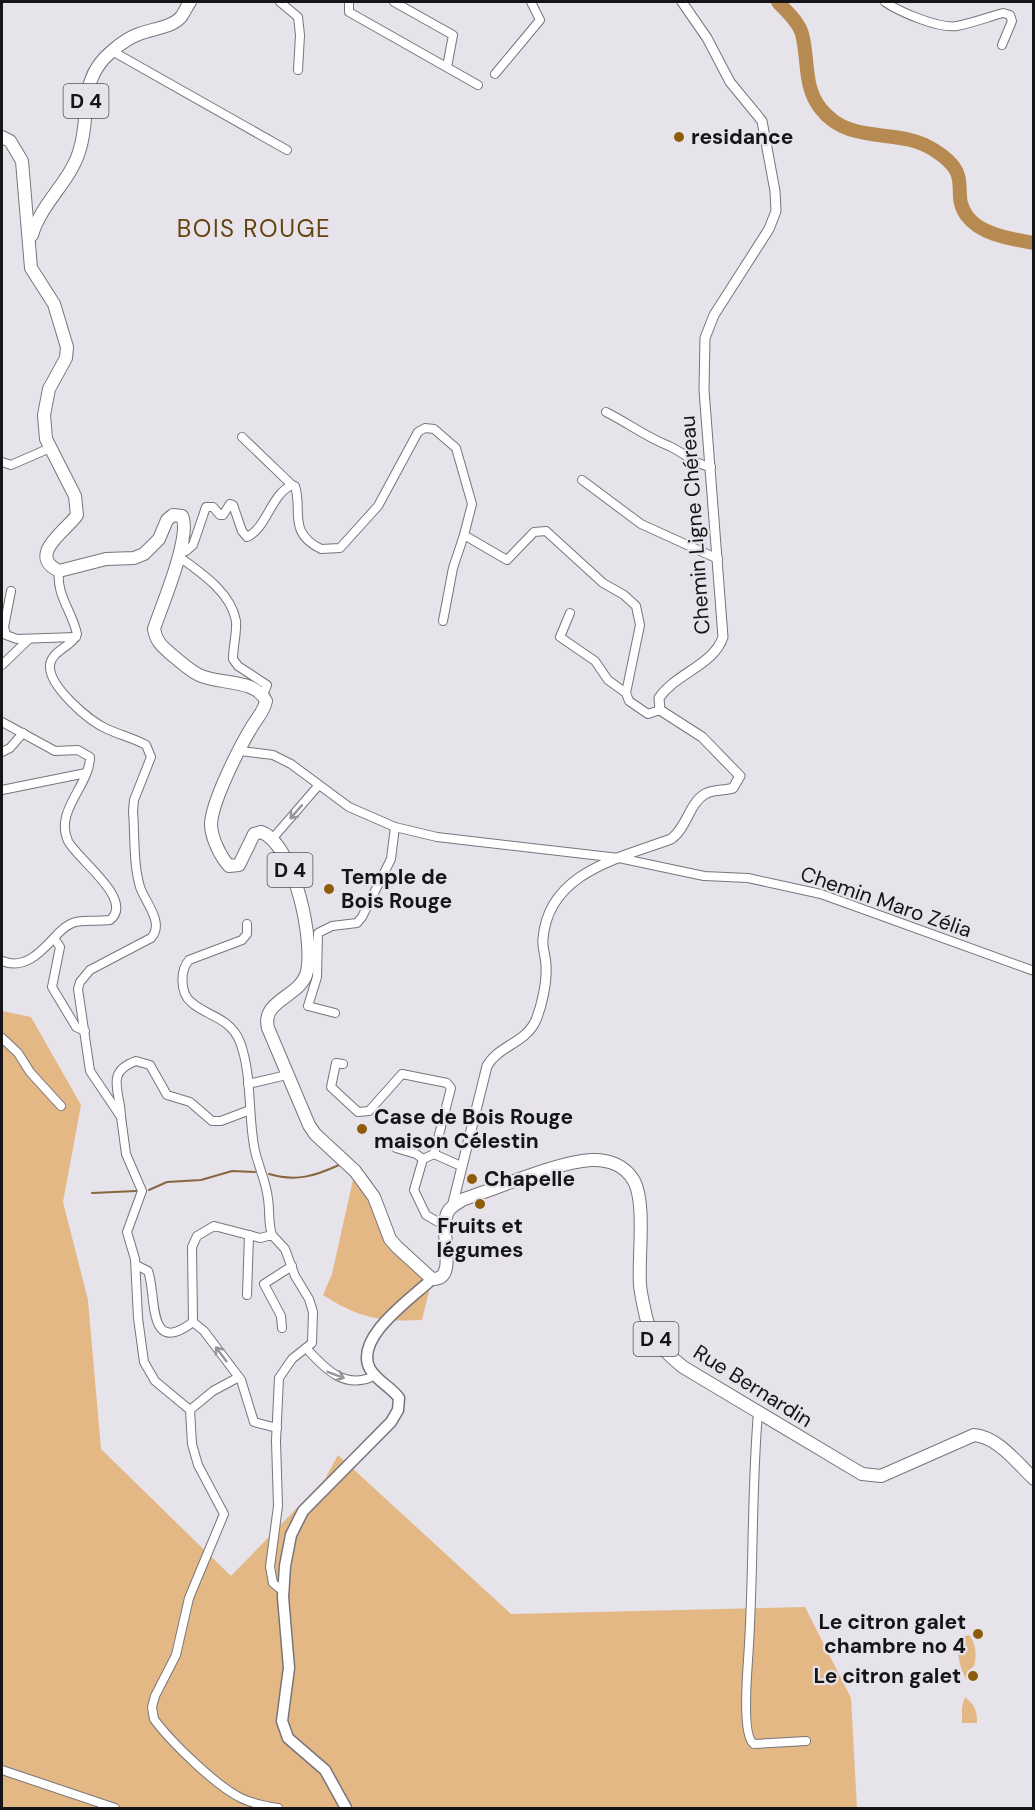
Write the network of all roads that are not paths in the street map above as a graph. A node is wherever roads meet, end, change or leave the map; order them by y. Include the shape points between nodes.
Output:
1 (190, 2) edge
2 (280, 2) edge
3 (349, 2) edge
4 (394, 2) edge
5 (531, 2) edge
6 (682, 2) edge
7 (885, 2) edge
8 (1002, 45) dead end
9 (112, 51) junction
10 (447, 67) junction
11 (298, 70) dead end
12 (495, 74) dead end
13 (478, 85) dead end
14 (2, 137) edge
15 (287, 150) dead end
16 (34, 217) junction
17 (606, 412) dead end
18 (242, 437) dead end
19 (50, 448) junction
20 (2, 462) edge
21 (711, 467) junction
22 (582, 480) dead end
23 (292, 485) junction
24 (464, 535) junction
25 (179, 553) junction
26 (718, 559) junction
27 (59, 571) junction
28 (11, 591) dead end
29 (5, 603) edge
30 (570, 614) dead end
31 (443, 621) dead end
32 (76, 637) junction
33 (29, 639) junction
34 (2, 665) edge
35 (626, 693) junction
36 (263, 695) junction
37 (660, 710) junction
38 (2, 722) edge
39 (23, 733) junction
40 (241, 751) junction
41 (2, 752) edge
42 (86, 773) junction
43 (318, 786) junction
44 (2, 790) edge
45 (395, 827) junction
46 (273, 838) junction
47 (619, 858) junction
48 (247, 924) dead end
49 (54, 938) junction
50 (2, 961) edge
51 (1034, 971) edge
52 (335, 1013) dead end
53 (85, 1031) junction
54 (2, 1038) edge
55 (343, 1064) dead end
56 (287, 1075) junction
57 (248, 1084) junction
58 (61, 1106) dead end
59 (250, 1110) junction
60 (121, 1117) junction
61 (396, 1148) dead end
62 (434, 1154) junction
63 (423, 1159) junction
64 (462, 1166) junction
65 (452, 1207) junction
66 (445, 1226) junction
67 (249, 1235) junction
68 (272, 1235) junction
69 (136, 1265) junction
70 (292, 1266) junction
71 (432, 1280) junction
72 (246, 1295) dead end
73 (193, 1322) junction
74 (282, 1328) dead end
75 (307, 1349) junction
76 (374, 1376) junction
77 (239, 1377) junction
78 (190, 1410) junction
79 (758, 1413) junction
80 (277, 1428) junction
81 (1034, 1479) edge
82 (284, 1592) junction
83 (806, 1741) dead end
84 (2, 1770) edge
85 (115, 1809) edge
86 (278, 1809) edge
87 (346, 1809) edge

1 - 9 main road, D 4 via 180,19 137,35
2 - 11 street via 298,17
3 - 10 street via 349,12
4 - 10 street via 453,35
5 - 12 street via 540,20
6 - 21 street, Chemin Ligne Chéreau via 730,82 762,121 775,191 776,211 769,229 714,315 705,338 704,390
7 - 8 street via 913,16 955,27 1010,15 1012,21
9 - 15 street
9 - 16 main road, D 4 via 90,79 79,154
10 - 13 street
14 - 16 main road via 10,141 22,161
16 - 19 main road, D 4 via 31,268 54,304 67,347 66,358 45,404 44,427
17 - 21 street via 649,438
18 - 23 street
19 - 20 street via 10,465
19 - 27 main road, D 4 via 78,506 73,521 51,540 47,549 50,565
21 - 26 street, Chemin Ligne Chéreau
22 - 26 street via 641,524
23 - 24 street via 297,495 296,516 305,537 321,549 340,548 378,506 418,432 434,429 456,448 471,493
23 - 25 street via 247,537 233,505 224,515 206,507 193,545
24 - 31 street
24 - 35 street via 507,560 534,532 546,531 603,583 632,600 639,612 640,625
25 - 27 main road via 185,521 182,516 173,515 159,539 144,554
25 - 36 street via 232,607 236,628 233,659 267,684
25 - 36 main road via 154,630 155,638 198,675 250,687
26 - 37 street, Chemin Ligne Chéreau via 721,645 710,658 666,689 659,698
27 - 32 street via 58,591 68,607
28 - 29 street
29 - 33 street via 6,635
30 - 35 street via 560,637 595,661 608,680
32 - 33 street
32 - 53 street via 53,658 50,665 56,683 99,725 140,742 149,750 150,764 138,787 133,812 139,884 156,923 151,938 85,975 78,989
33 - 34 street
35 - 37 street via 629,701 648,714
36 - 40 main road, D 4 via 264,708
37 - 47 street via 689,726 740,776 733,788 713,790 701,797 680,832 671,839
38 - 39 street
39 - 41 street
39 - 42 street via 55,751 86,753 90,762
40 - 43 street, Chemin Maro Zélia via 273,755
40 - 46 main road, D 4 via 213,812 213,834 229,867 239,865 254,834 261,832
42 - 44 street
42 - 49 street via 66,818 68,839 110,891 117,911 110,920 74,922
43 - 45 street, Chemin Maro Zélia via 349,807
43 -> 46 street
45 - 47 street, Chemin Maro Zélia via 429,836
45 - 52 street via 391,859 362,917 357,923 332,926 318,933 317,977 308,1006
46 - 56 main road, D 4 via 300,890 308,963 306,977 298,988 272,1008 267,1018
47 - 51 street, Chemin Maro Zélia via 680,872 748,878 821,894
47 - 64 street via 587,870 564,890 550,911 543,938 546,971 537,1018 524,1037 488,1062
48 - 57 street via 242,940 189,960 183,984 192,1003 214,1014 237,1036
49 - 50 street via 27,961
49 - 53 street via 60,947 54,994 76,1027
53 - 60 street via 90,1071
54 - 58 street
55 - 62 street via 336,1063 331,1087 358,1112 369,1110 402,1074 447,1083 451,1088
56 - 57 street
56 - 71 main road, D 4 via 315,1134 359,1176 374,1197 390,1239
57 - 59 street
59 - 60 street via 212,1121 190,1102 167,1095 150,1065 136,1061 117,1075
59 - 68 street
60 - 69 street via 126,1154 142,1191 127,1232
61 - 63 street
62 - 63 street
62 - 64 street
63 - 66 street via 414,1190 426,1215
64 - 65 street
65 - 66 main road
65 - 79 main road, Rue Bernardin / D 4 via 464,1199 570,1164 608,1161 623,1168 634,1180 639,1195 640,1287 647,1319 660,1349
66 - 71 main road via 447,1267 445,1275
67 - 68 street
67 - 72 street
67 - 73 street via 214,1226 197,1236 192,1248
68 - 70 street via 285,1249
69 - 73 street via 150,1274 155,1321 161,1328 176,1331
69 - 78 street via 138,1318 147,1369 155,1381
70 - 74 street via 264,1284
70 - 75 street via 313,1312 312,1343
71 - 76 main road via 385,1322 369,1342 366,1354
77 -> 73 street
75 -> 76 street via 328,1372 341,1378
75 - 80 street via 280,1373
76 - 82 main road via 392,1388 399,1398 398,1410 391,1422 303,1511 291,1535
77 - 78 street via 213,1390
77 - 80 street via 254,1422
78 - 86 street via 198,1465 224,1514 192,1589 176,1655 155,1696 154,1719 222,1786 259,1806
79 - 81 main road, Rue Bernardin / D 4 via 855,1472 869,1476 881,1476 974,1435 1003,1449
79 - 83 street via 746,1684 748,1736 754,1744
80 - 82 street via 279,1506 270,1576
82 - 87 main road via 289,1668 282,1721 288,1738 324,1770
84 - 85 street

